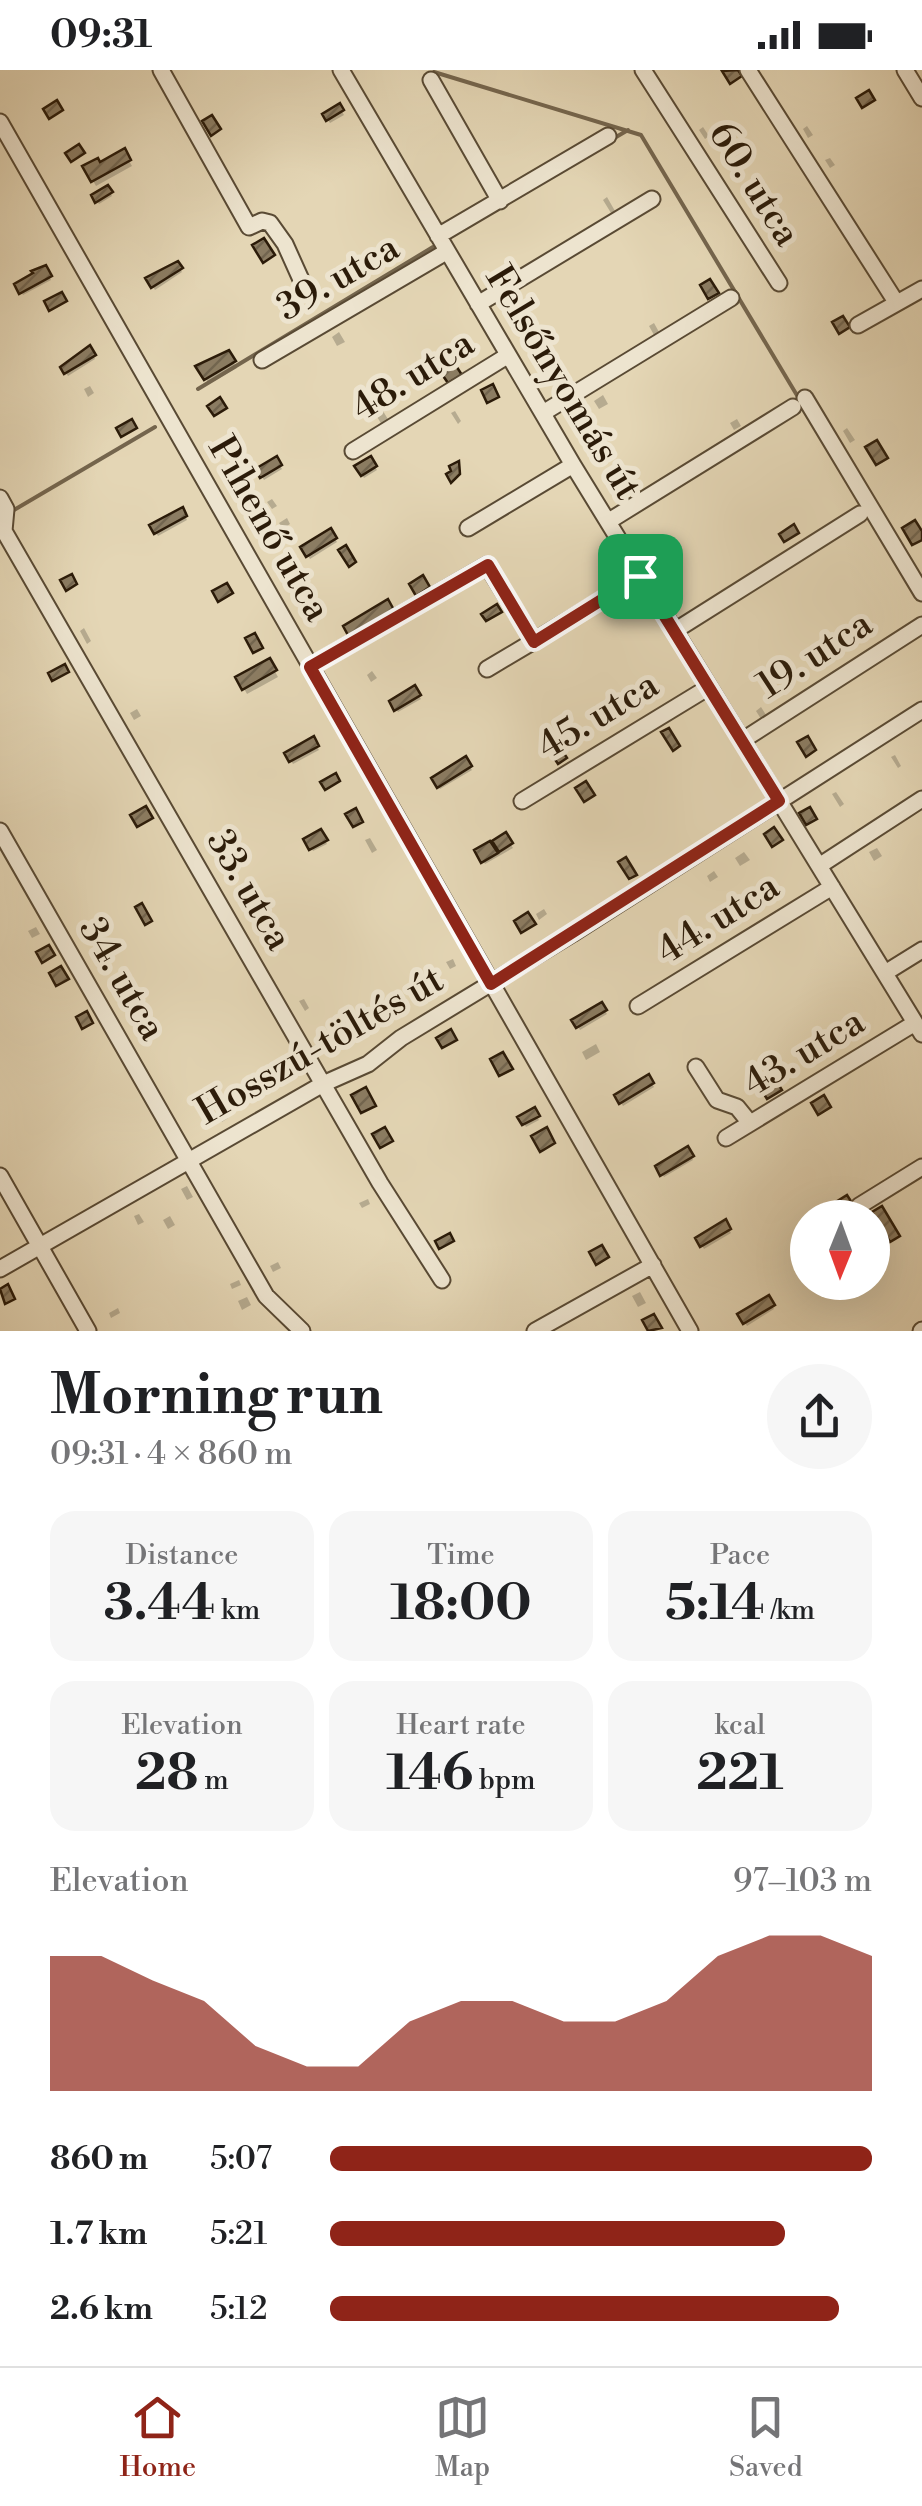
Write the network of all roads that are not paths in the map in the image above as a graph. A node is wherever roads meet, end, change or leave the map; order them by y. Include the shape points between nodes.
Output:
1 (161, 70) edge
2 (341, 70) edge
3 (643, 70) edge
4 (748, 70) edge
5 (904, 70) edge
6 (431, 80) dead end
7 (922, 98) edge
8 (0, 122) edge
9 (608, 136) dead end
10 (652, 199) dead end
11 (500, 200) junction
12 (438, 236) junction
13 (446, 252) junction
14 (778, 282) dead end
15 (303, 284) dead end
16 (922, 288) edge
17 (730, 298) dead end
18 (896, 302) junction
19 (478, 304) junction
20 (858, 325) dead end
21 (507, 356) junction
22 (262, 360) dead end
23 (543, 413) junction
24 (353, 452) dead end
25 (573, 465) junction
26 (0, 498) edge
27 (860, 514) dead end
28 (609, 522) junction
29 (468, 528) dead end
30 (2, 532) edge
31 (640, 576) junction
32 (922, 593) edge
33 (922, 624) edge
34 (676, 630) junction
35 (534, 642) junction
36 (310, 667) junction
37 (486, 669) dead end
38 (709, 686) junction
39 (922, 710) edge
40 (743, 740) junction
41 (922, 799) edge
42 (522, 801) dead end
43 (779, 801) junction
44 (0, 831) edge
45 (818, 866) junction
46 (832, 887) junction
47 (922, 950) edge
48 (885, 973) junction
49 (491, 984) junction
50 (638, 1006) dead end
51 (919, 1028) edge
52 (696, 1067) dead end
53 (324, 1084) junction
54 (750, 1124) junction
55 (726, 1138) dead end
56 (188, 1160) junction
57 (922, 1167) edge
58 (0, 1176) edge
59 (869, 1200) edge
60 (40, 1247) junction
61 (652, 1265) junction
62 (0, 1269) edge
63 (442, 1280) dead end
64 (88, 1331) edge
65 (302, 1331) edge
66 (535, 1331) edge
67 (690, 1331) edge

1 - 15 street, 39. utca via 249,227 270,223
2 - 12 street, Felsőnyomás út
3 - 14 street, 60. utca
4 - 18 street
5 - 7 street
6 - 11 street
8 - 36 street, Pihenő utca
9 - 11 street
10 - 19 street
11 - 12 street
12 - 13 street, Felsőnyomás út
13 - 19 street, Felsőnyomás út
13 - 22 street, 39. utca
16 - 18 street
17 - 23 street
18 - 20 street
19 - 21 street, Felsőnyomás út
21 - 23 street, Felsőnyomás út
21 - 24 street, 48. utca
23 - 25 street, Felsőnyomás út
25 - 28 street, Felsőnyomás út
25 - 29 street
26 - 30 street via 6,510
27 - 34 street
28 - 31 street, Felsőnyomás út
28 - 32 street via 799,403
30 - 53 street, 33. utca
31 - 34 street, Felsőnyomás út
31 - 35 street
33 - 40 street, 19. utca
34 - 38 street, Felsőnyomás út
35 - 36 street via 488,565
35 - 37 street
36 - 49 street, Pihenő utca
38 - 40 street, Felsőnyomás út
38 - 42 street, 45. utca
39 - 43 street, Hosszú-töltés út
40 - 43 street, Felsőnyomás út
41 - 45 street
43 - 45 street, Felsőnyomás út
43 - 49 street, Hosszú-töltés út
44 - 56 street, 34. utca
45 - 46 street, Felsőnyomás út
46 - 48 street, Felsőnyomás út
46 - 50 street, 44. utca
47 - 48 street
48 - 51 street, Felsőnyomás út
49 - 53 street, Hosszú-töltés út via 368,1064
49 - 61 street, Pihenő utca
51 - 54 street, 43. utca
52 - 54 street via 717,1100 736,1106
53 - 56 street, Hosszú-töltés út
53 - 63 street, 33. utca
54 - 55 street, 43. utca
56 - 60 street, Hosszú-töltés út
56 - 65 street, 34. utca via 266,1296
57 - 59 street
58 - 60 street
60 - 62 street, Hosszú-töltés út
60 - 64 street
61 - 66 street
61 - 67 street, Pihenő utca

